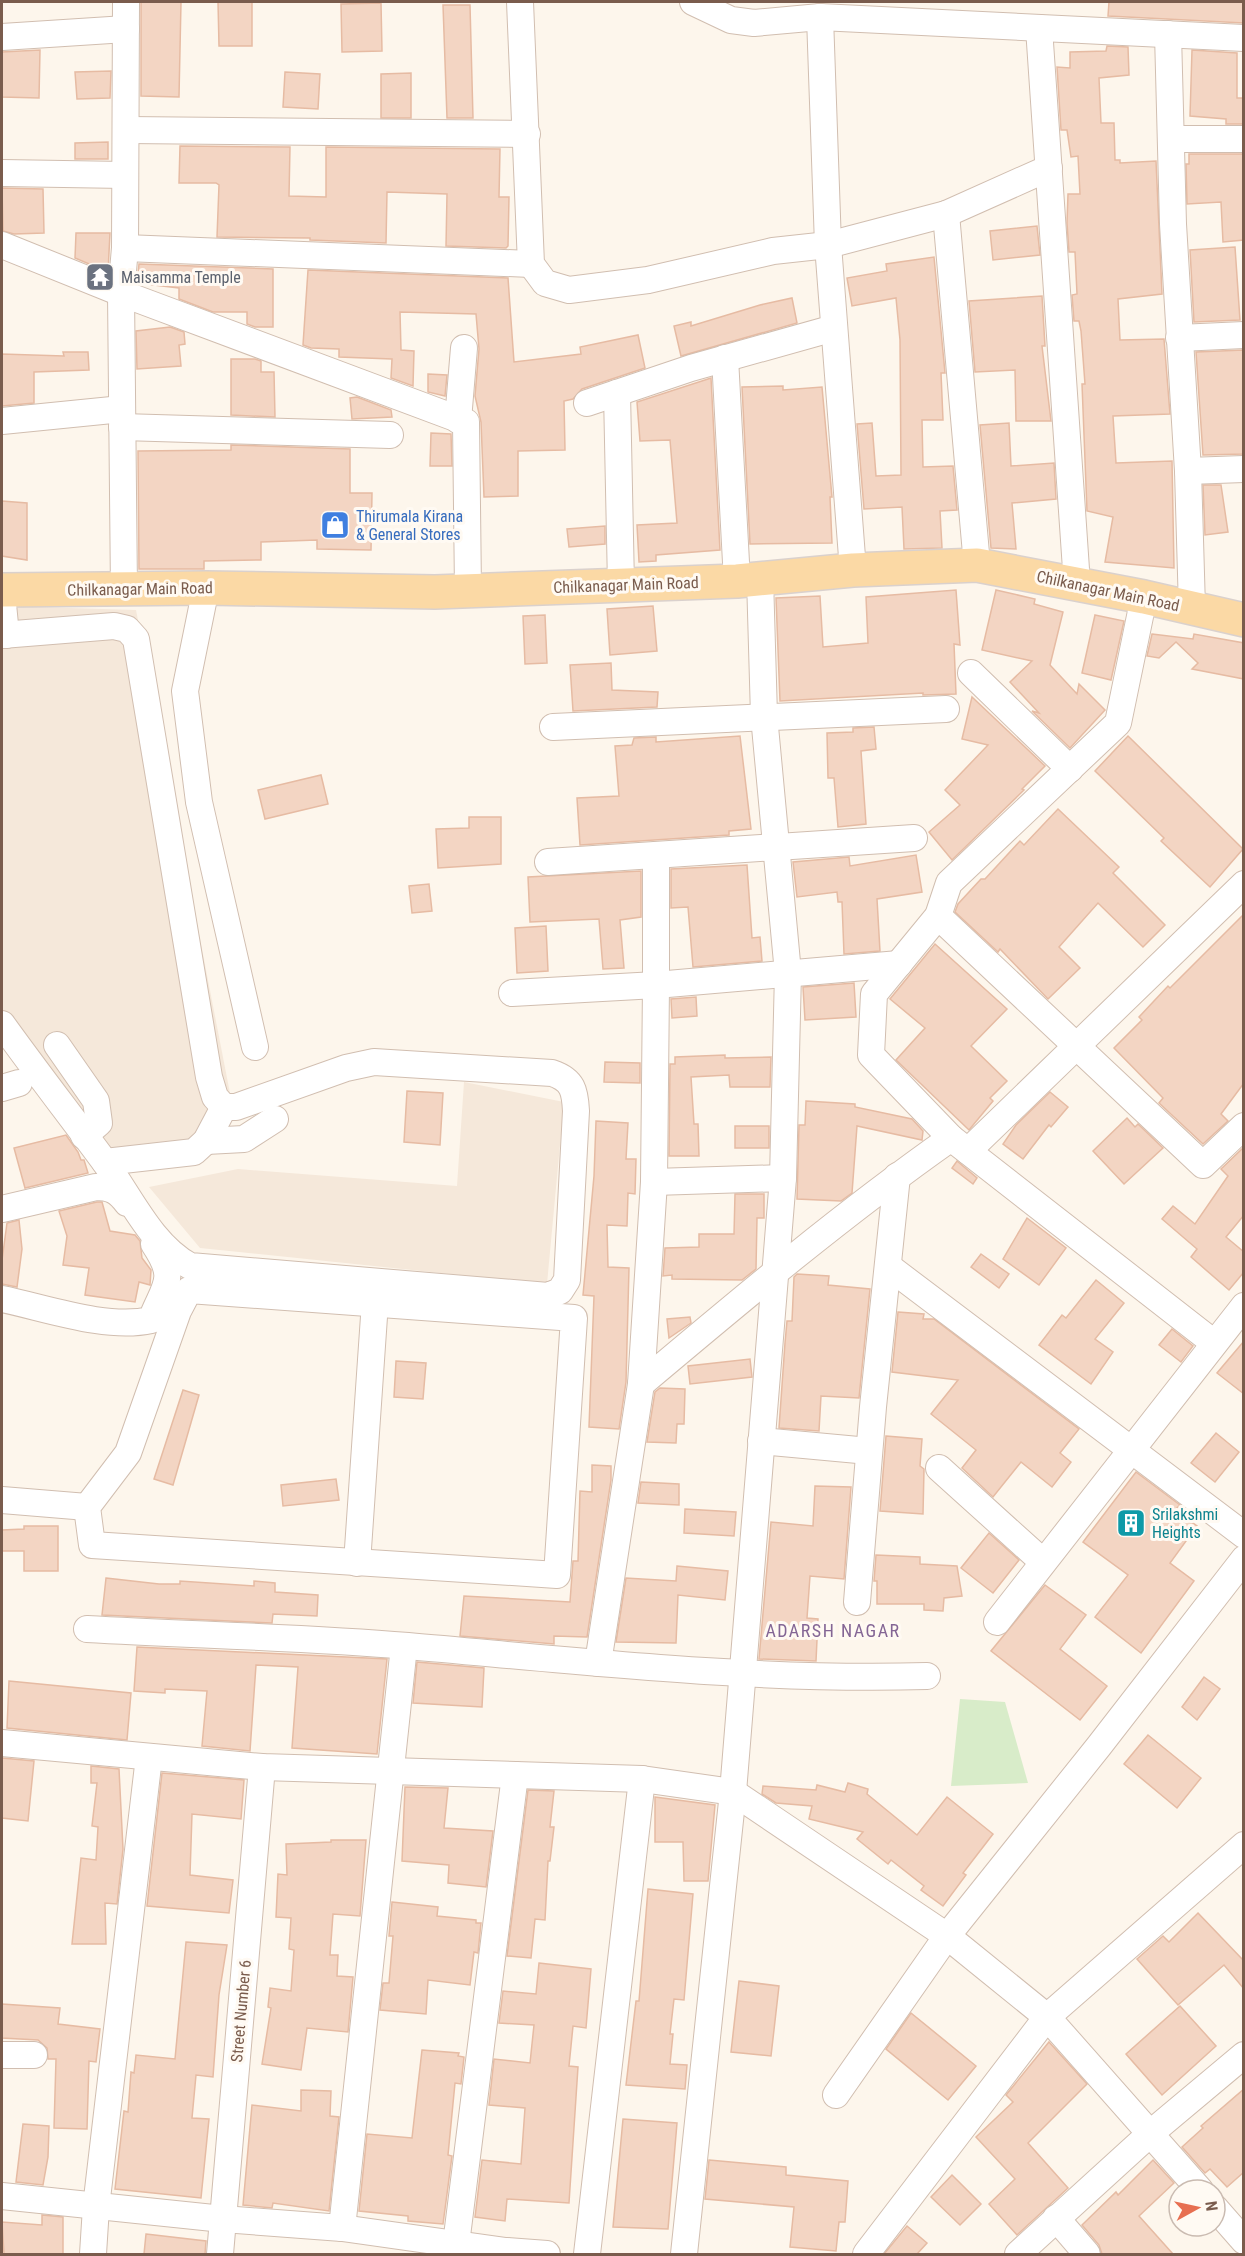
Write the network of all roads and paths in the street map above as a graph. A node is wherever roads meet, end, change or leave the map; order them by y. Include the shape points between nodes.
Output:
1 (126, 2) edge
2 (519, 2) edge
3 (693, 2) edge
4 (837, 12) edge
5 (1039, 28) junction
6 (126, 29) junction
7 (1168, 34) junction
8 (2, 37) edge
9 (1244, 38) edge
10 (126, 130) junction
11 (526, 134) junction
12 (1171, 139) junction
13 (1244, 139) edge
14 (1049, 168) junction
15 (2, 173) edge
16 (125, 175) junction
17 (946, 214) junction
18 (828, 244) junction
19 (2, 245) edge
20 (125, 248) junction
21 (531, 264) junction
22 (121, 293) junction
23 (834, 328) junction
24 (1244, 335) edge
25 (1179, 338) junction
26 (464, 348) dead end
27 (725, 358) junction
28 (617, 393) junction
29 (587, 403) dead end
30 (122, 418) junction
31 (458, 420) junction
32 (2, 421) edge
33 (390, 435) dead end
34 (1244, 470) edge
35 (1188, 471) junction
36 (977, 565) junction
37 (853, 570) junction
38 (748, 579) junction
39 (1077, 584) junction
40 (621, 585) junction
41 (206, 588) junction
42 (468, 590) junction
43 (124, 591) junction
44 (2, 592) edge
45 (1144, 597) junction
46 (1192, 608) junction
47 (1244, 620) edge
48 (4, 635) edge
49 (971, 673) dead end
50 (946, 709) dead end
51 (764, 716) junction
52 (553, 727) dead end
53 (1070, 769) junction
54 (914, 838) dead end
55 (775, 847) junction
56 (656, 855) junction
57 (548, 862) dead end
58 (1244, 884) edge
59 (939, 916) junction
60 (899, 964) junction
61 (788, 973) junction
62 (656, 985) junction
63 (512, 993) dead end
64 (2, 1024) edge
65 (57, 1045) dead end
66 (1076, 1046) junction
67 (255, 1047) dead end
68 (224, 1107) junction
69 (275, 1119) dead end
70 (1244, 1126) edge
71 (84, 1136) junction
72 (206, 1141) junction
73 (959, 1145) junction
74 (105, 1162) junction
75 (897, 1176) junction
76 (783, 1179) junction
77 (654, 1182) junction
78 (2, 1209) edge
79 (889, 1267) junction
80 (774, 1272) junction
81 (2, 1299) edge
82 (375, 1302) junction
83 (1244, 1305) edge
84 (1214, 1343) junction
85 (641, 1384) junction
86 (760, 1441) junction
87 (1132, 1448) junction
88 (870, 1451) junction
89 (939, 1468) dead end
90 (2, 1500) edge
91 (87, 1507) junction
92 (1244, 1535) edge
93 (1244, 1559) edge
94 (1043, 1562) junction
95 (357, 1563) junction
96 (857, 1602) dead end
97 (997, 1622) dead end
98 (87, 1629) dead end
99 (404, 1646) junction
100 (598, 1663) junction
101 (742, 1672) junction
102 (927, 1676) dead end
103 (2, 1743) edge
104 (149, 1757) junction
105 (262, 1767) junction
106 (392, 1772) junction
107 (515, 1775) junction
108 (642, 1779) junction
109 (733, 1792) junction
110 (1244, 1845) edge
111 (946, 1936) junction
112 (1047, 2017) junction
113 (2, 2055) edge
114 (34, 2055) dead end
115 (1244, 2055) edge
116 (836, 2095) dead end
117 (1152, 2132) junction
118 (1190, 2178) edge
119 (2, 2196) edge
120 (96, 2207) junction
121 (1056, 2218) junction
122 (223, 2219) junction
123 (1227, 2222) edge
124 (342, 2228) junction
125 (1244, 2241) edge
126 (456, 2244) junction
127 (506, 2253) edge
128 (93, 2254) edge
129 (220, 2254) edge
130 (547, 2254) edge
131 (587, 2254) edge
132 (684, 2254) edge
133 (866, 2254) edge
134 (1018, 2254) edge
135 (1088, 2254) edge

1 - 6 street
2 - 11 street
3 - 4 street via 731,20 754,23
4 - 5 street
4 - 18 street
5 - 7 street
5 - 14 street
6 - 8 street
6 - 10 street
7 - 9 street
7 - 12 street
10 - 11 street
10 - 16 street
11 - 21 street
12 - 13 street
12 - 25 street
14 - 17 street
14 - 39 street
15 - 16 street
16 - 20 street
17 - 18 street
17 - 36 street
18 - 21 street via 773,251 648,280 569,290 545,283
18 - 23 street
19 - 22 street
20 - 21 street
20 - 22 street
22 - 30 street
22 - 31 street
23 - 27 street
23 - 37 street
24 - 25 street
25 - 35 street
26 - 31 street
27 - 28 street
27 - 38 street
28 - 29 street
28 - 40 street
30 - 32 street
30 - 33 street
30 - 43 street
31 - 42 street via 466,422
34 - 35 street
35 - 46 street
36 - 37 main road, Chilkanagar Main Road
36 - 39 main road, Chilkanagar Main Road
37 - 38 main road, Chilkanagar Main Road
38 - 40 main road, Chilkanagar Main Road
38 - 51 street
39 - 45 main road, Chilkanagar Main Road
40 - 42 main road, Chilkanagar Main Road
41 - 42 main road, Chilkanagar Main Road
41 - 43 main road, Chilkanagar Main Road
41 - 67 street via 185,691 200,802
43 - 44 main road, Chilkanagar Main Road
44 - 48 street
45 - 46 main road, Chilkanagar Main Road
45 - 53 street via 1118,723
46 - 47 main road, Chilkanagar Main Road
48 - 68 street via 114,626 127,629 136,639 209,1077 215,1097
49 - 53 street
50 - 51 street
51 - 52 street
51 - 55 street
53 - 59 street via 950,883
54 - 55 street
55 - 56 street
55 - 61 street
56 - 57 street
56 - 62 street
58 - 66 street
59 - 60 street
59 - 66 street
60 - 61 street
60 - 73 street via 874,994 871,1055
61 - 62 street
61 - 76 street
62 - 63 street
62 - 77 street
64 - 71 street
65 - 71 street via 96,1101 99,1123
66 - 70 street via 1203,1165
66 - 73 street
68 - 72 street
68 - 74 street via 236,1107 374,1062 563,1076 575,1093 576,1112 567,1280 560,1292 548,1296 190,1266 169,1252
69 - 72 street via 244,1139
71 - 74 street
72 - 74 street via 194,1152
73 - 75 street
73 - 84 street
75 - 79 street
75 - 80 street
76 - 77 street
76 - 80 street
77 - 85 street
78 - 81 street via 110,1187 124,1199 165,1261 169,1276 151,1320 130,1324
79 - 87 street
79 - 88 street
80 - 85 street
80 - 86 street
82 - 91 street via 189,1290 177,1311 128,1453
82 - 95 street
82 - 95 street via 574,1318 557,1575
83 - 84 street
84 - 87 street
85 - 100 street
86 - 88 street
86 - 101 street
87 - 92 street
87 - 94 street
88 - 96 street
89 - 94 street
90 - 91 street
91 - 95 street via 92,1545
93 - 111 street
94 - 97 street
98 - 99 street
99 - 100 street
99 - 106 street
100 - 101 street
101 - 102 street via 846,1678
101 - 109 street
103 - 104 street
104 - 105 street
104 - 120 street
105 - 106 street
105 - 122 street, Street Number 6
106 - 107 street
106 - 124 street
107 - 108 street
107 - 126 street
108 - 109 street
108 - 131 street
109 - 111 street
109 - 132 street
110 - 112 street
111 - 112 street
111 - 116 street
112 - 117 street
112 - 133 street
113 - 114 street
115 - 117 street
117 - 118 street
117 - 121 street
119 - 120 street
120 - 122 street
120 - 128 street
121 - 134 street
121 - 135 street
122 - 124 street
122 - 129 street, Street Number 6
123 - 125 street
124 - 126 street
126 - 127 street
127 - 130 street

